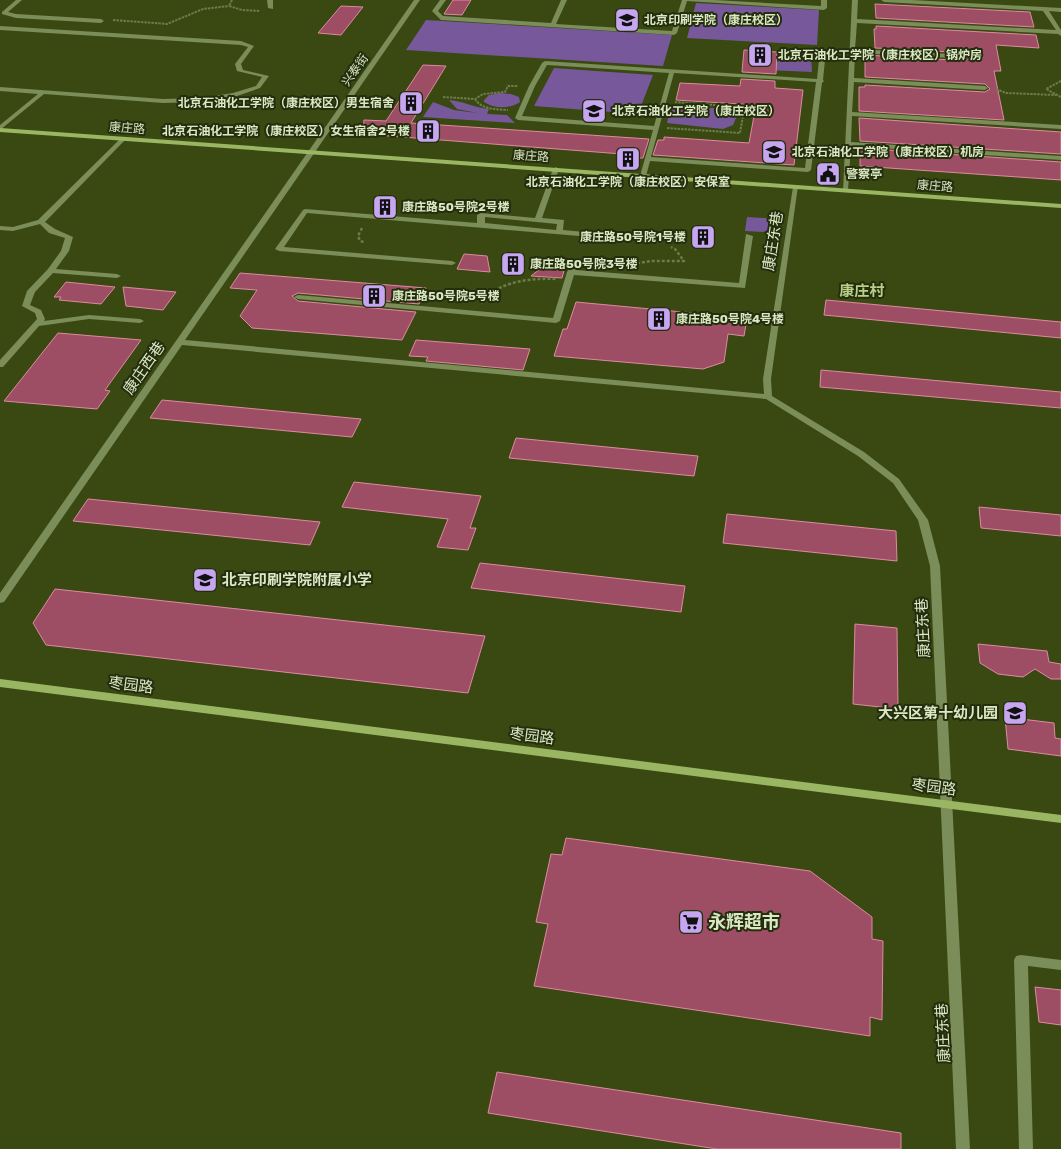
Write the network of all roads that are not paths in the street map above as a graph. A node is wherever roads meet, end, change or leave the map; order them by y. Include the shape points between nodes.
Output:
1 (20, 0) edge
2 (270, 0) edge
3 (417, 0) edge
4 (443, 0) edge
5 (564, 0) edge
6 (684, 0) edge
7 (688, 0) edge
8 (824, 0) edge
9 (855, 0) edge
10 (884, 0) edge
11 (714, 1) edge
12 (796, 3) edge
13 (271, 8) road end
14 (1045, 9) junction
15 (1061, 10) edge
16 (104, 20) road end
17 (854, 21) junction
18 (553, 25) junction
19 (0, 28) edge
20 (1060, 33) edge
21 (853, 51) junction
22 (952, 56) dead end
23 (822, 60) dead end
24 (672, 71) junction
25 (821, 80) junction
26 (851, 80) junction
27 (986, 88) road end
28 (0, 89) edge
29 (42, 93) junction
30 (849, 114) junction
31 (1061, 127) edge
32 (657, 128) junction
33 (0, 129) edge
34 (123, 139) junction
35 (848, 144) junction
36 (311, 152) junction
37 (1061, 158) edge
38 (648, 159) junction
39 (556, 170) junction
40 (644, 176) junction
41 (796, 187) junction
42 (845, 190) junction
43 (1061, 206) edge
44 (538, 220) junction
45 (41, 222) junction
46 (481, 225) junction
47 (0, 228) edge
48 (560, 232) junction
49 (749, 236) dead end
50 (659, 241) road end
51 (579, 260) dead end
52 (452, 263) dead end
53 (51, 272) junction
54 (117, 276) dead end
55 (570, 276) junction
56 (298, 297) dead end
57 (140, 322) dead end
58 (36, 324) junction
59 (179, 342) junction
60 (0, 365) edge
61 (768, 397) junction
62 (0, 600) edge
63 (0, 683) edge
64 (948, 804) junction
65 (1061, 819) edge
66 (1061, 966) edge
67 (964, 1149) edge
68 (1026, 1149) edge

1 - 16 street via 4,13
2 - 13 street
3 - 36 street, 兴泰街
4 - 18 street via 435,11 441,18
5 - 18 street
6 - 18 street via 674,33
7 - 11 street
8 - 12 street via 824,8
9 - 17 street
10 - 14 street
11 - 12 street
14 - 15 street
14 - 20 street
17 - 20 street
17 - 21 street
19 - 29 street via 241,43 251,46 238,64 240,71 266,76 258,87 201,100 163,101
21 - 22 street
21 - 26 street
23 - 25 street
24 - 25 street
24 - 32 street
24 - 32 street via 546,63 518,118
25 - 38 street via 808,170
26 - 27 street
26 - 30 street
28 - 29 street
29 - 33 street
30 - 31 street
30 - 35 street
32 - 38 street
33 - 34 street, 康庄路
34 - 36 street, 康庄路
34 - 45 street
35 - 37 street
35 - 42 street
36 - 39 street, 康庄路
36 - 59 street, 康庄西巷
38 - 40 street
39 - 40 street, 康庄路
39 - 44 street
40 - 41 street, 康庄路
41 - 42 street, 康庄路
41 - 61 street, 康庄东巷 via 767,379
42 - 43 street, 康庄路
44 - 46 street via 482,215
44 - 48 street via 561,222
45 - 47 street via 13,229
45 - 53 street via 69,237 65,251
46 - 48 street
46 - 52 street via 305,211 279,249
48 - 50 street
49 - 55 street via 742,286
51 - 55 street
53 - 54 street
53 - 58 street via 31,291 26,306 38,312 41,320
55 - 56 street via 556,321
57 - 58 street via 89,317
58 - 60 street
59 - 61 street
59 - 62 street, 康庄西巷
61 - 64 street, 康庄东巷 via 861,454 896,481 923,520 934,566
63 - 64 street, 枣园路
64 - 65 street, 枣园路
64 - 67 street, 康庄东巷
66 - 68 street via 1020,960

